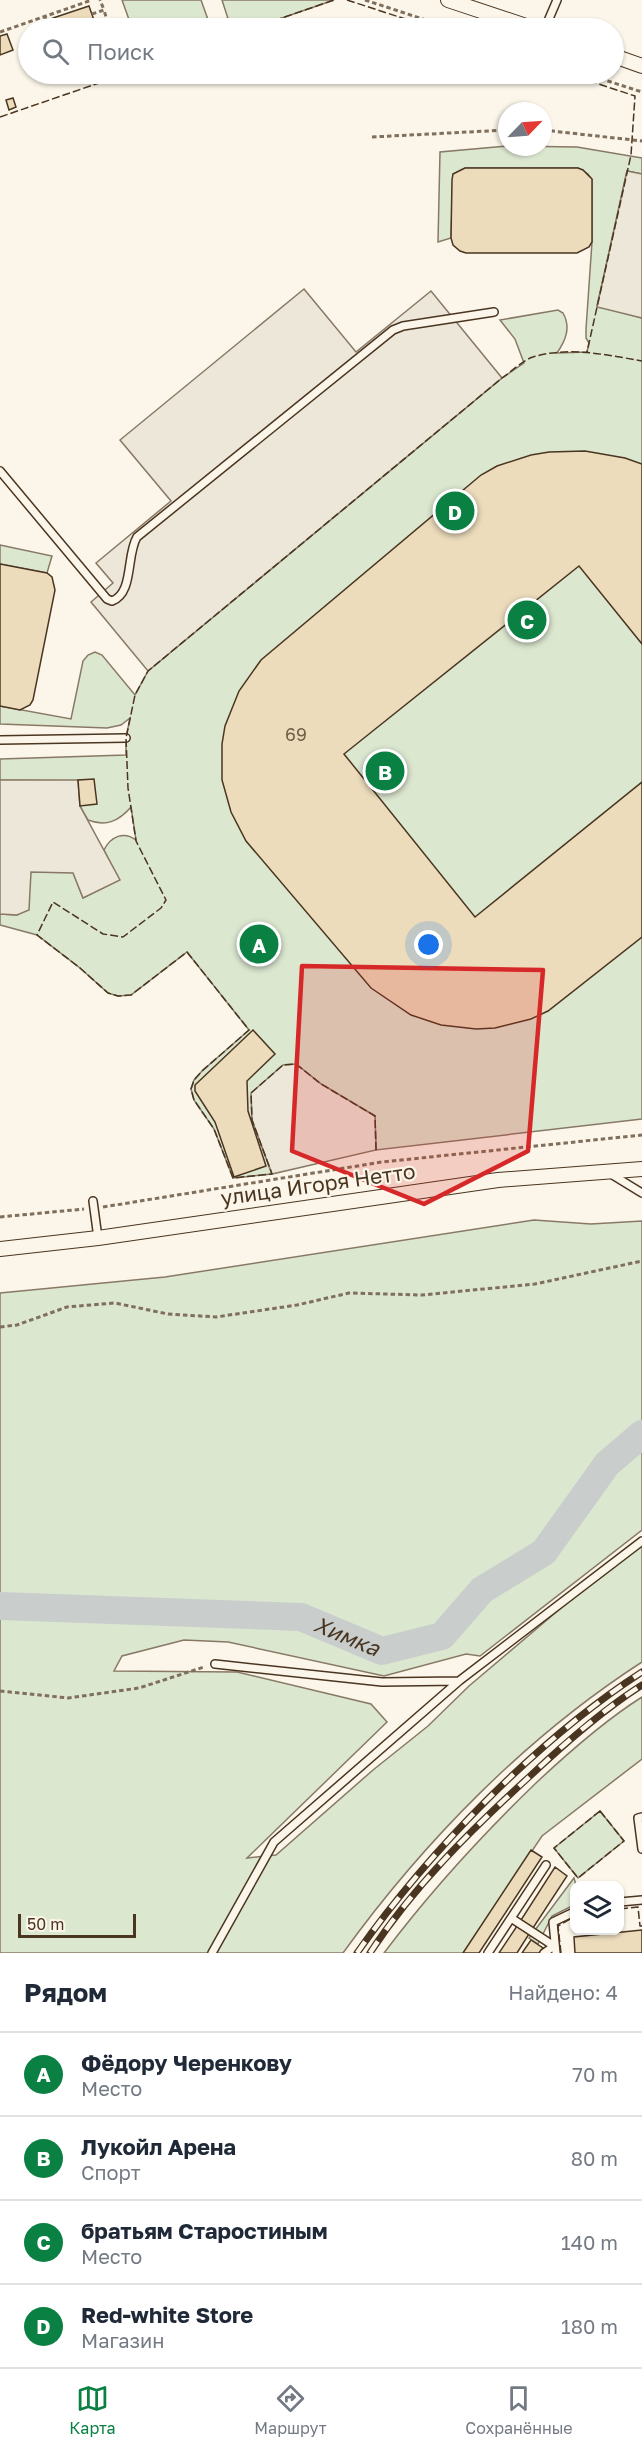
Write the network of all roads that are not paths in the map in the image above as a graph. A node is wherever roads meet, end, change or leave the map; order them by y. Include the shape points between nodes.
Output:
1 (448, 0) edge
2 (557, 0) edge
3 (502, 18) edge
4 (549, 18) edge
5 (624, 60) edge
6 (642, 66) edge
7 (494, 312) dead end
8 (0, 471) edge
9 (126, 738) dead end
10 (0, 740) edge
11 (642, 1169) edge
12 (607, 1172) junction
13 (642, 1193) edge
14 (94, 1204) road end
15 (98, 1238) junction
16 (0, 1249) edge
17 (642, 1541) edge
18 (215, 1664) road end
19 (459, 1681) junction
20 (642, 1817) edge
21 (642, 1849) edge
22 (546, 1865) dead end
23 (642, 1900) edge
24 (624, 1902) edge
25 (570, 1914) edge
26 (511, 1918) junction
27 (555, 1949) edge
28 (212, 1953) edge
29 (488, 1953) edge
30 (544, 1953) edge

1 - 3 street
2 - 4 lane
5 - 6 street
7 - 8 lane via 393,330 137,537 126,585 112,601
9 - 10 lane
11 - 12 street, улица Игоря Нетто
12 - 13 lane
12 - 15 street, улица Игоря Нетто via 498,1180
14 - 15 lane
15 - 16 street, улица Игоря Нетто
17 - 19 lane
18 - 19 lane via 382,1682
19 - 28 lane via 274,1842
20 - 21 lane via 638,1818
22 - 26 lane
23 - 24 lane
25 - 27 lane via 553,1922
26 - 27 lane
26 - 29 lane
27 - 30 lane

